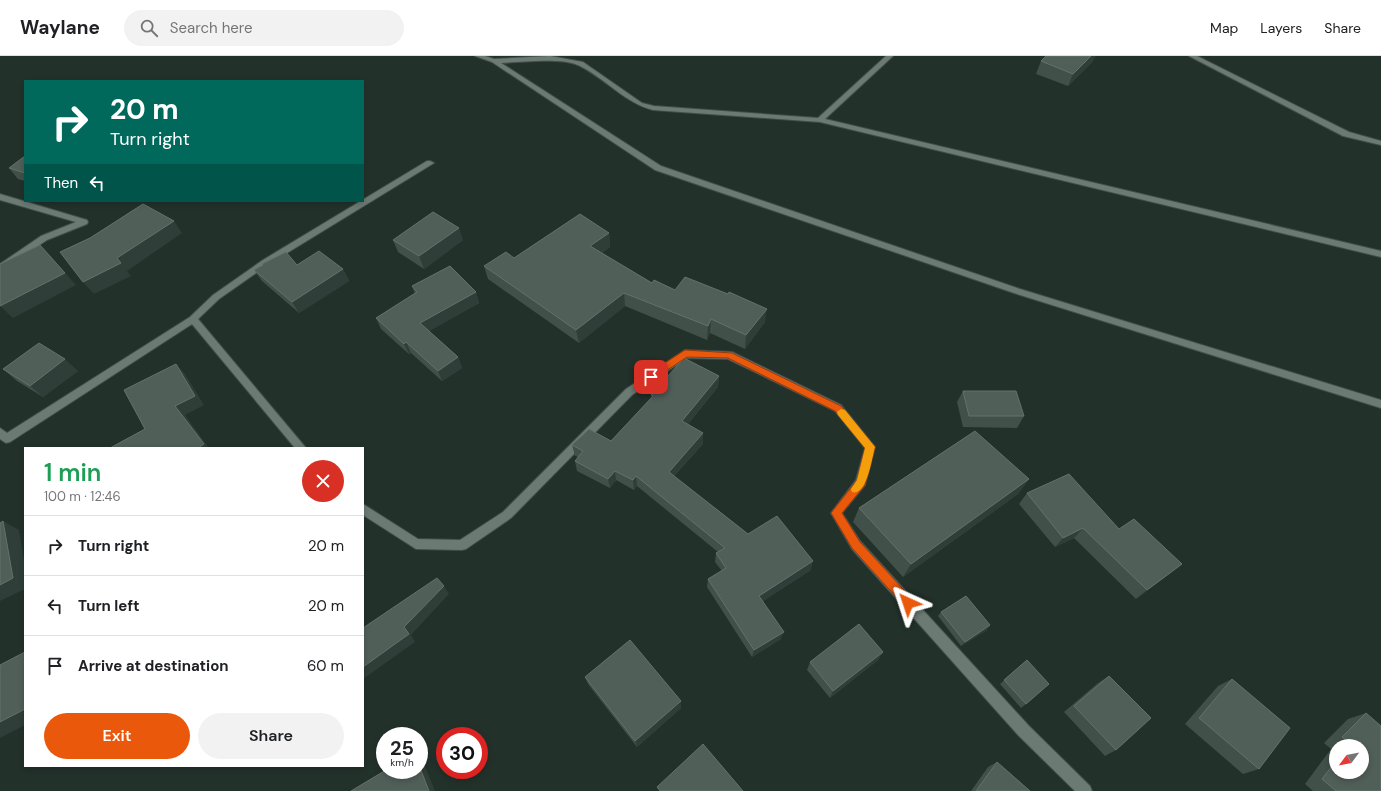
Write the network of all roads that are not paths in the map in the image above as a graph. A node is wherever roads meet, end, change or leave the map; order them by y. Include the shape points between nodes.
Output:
1 (478, 56) edge
2 (890, 56) edge
3 (1192, 56) edge
4 (534, 57) edge
5 (494, 61) junction
6 (820, 120) junction
7 (1381, 144) edge
8 (430, 163) dead end
9 (0, 197) edge
10 (1381, 254) edge
11 (0, 268) edge
12 (193, 319) junction
13 (1381, 404) edge
14 (0, 432) edge
15 (300, 447) edge
16 (364, 510) edge
17 (1071, 786) edge
18 (1084, 791) edge

1 - 5 street
2 - 6 street
3 - 7 street via 1346,134
4 - 5 street
4 - 6 street via 566,59 581,63 640,104 653,108
5 - 13 street via 658,168 1017,291
6 - 10 street
8 - 12 street via 266,262 216,297
9 - 11 street via 84,222 44,238
12 - 14 street via 6,439
12 - 15 street
16 - 17 street via 416,544 462,545 507,515 629,392 685,354 729,355 838,408 870,447 862,482 836,513 856,545
17 - 18 street

